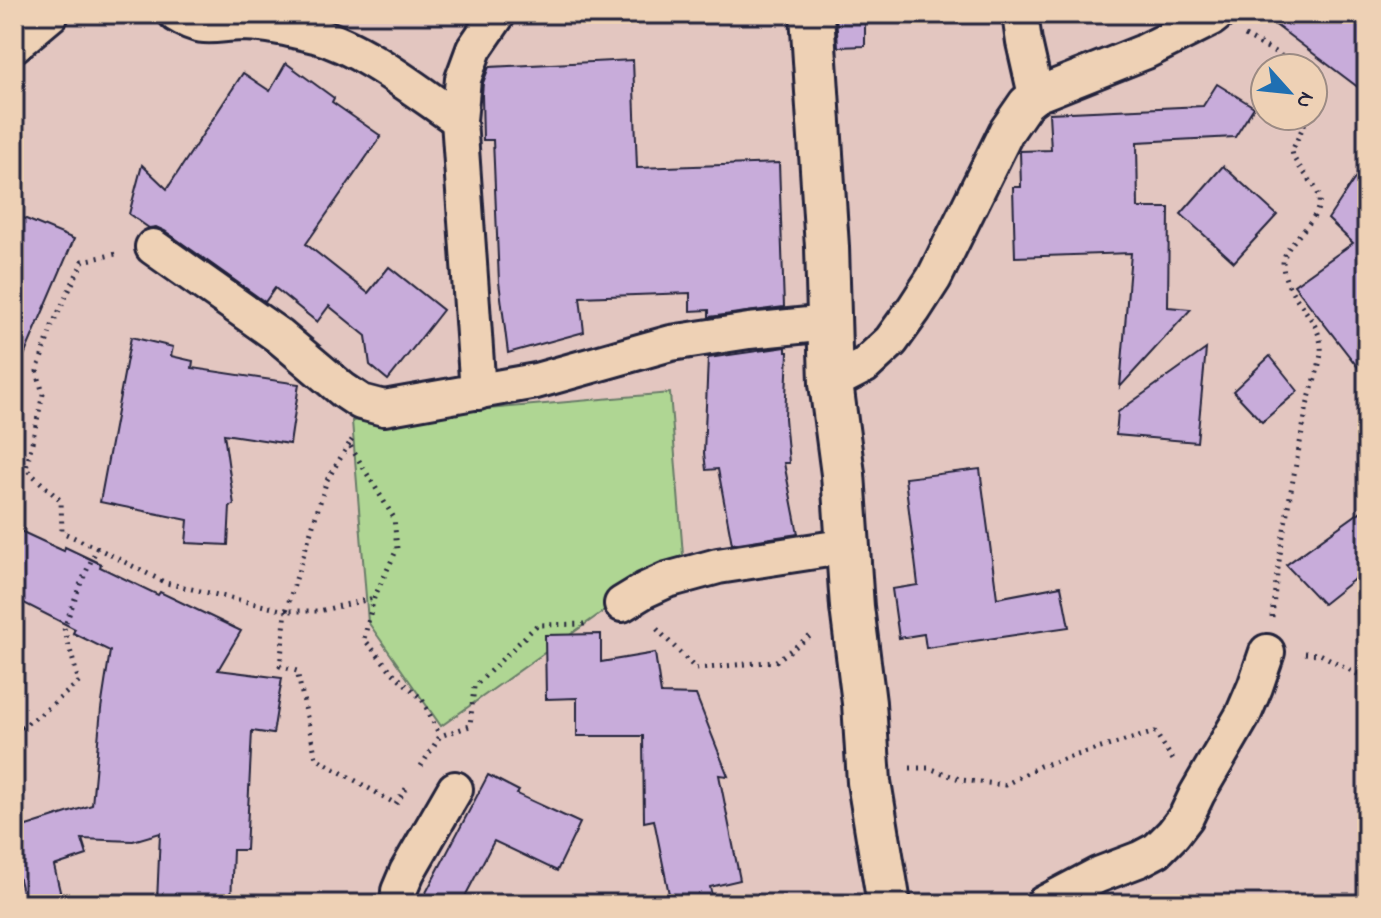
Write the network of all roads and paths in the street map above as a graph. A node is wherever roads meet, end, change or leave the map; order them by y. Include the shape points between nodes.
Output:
1 (51, 14) edge
2 (176, 14) edge
3 (498, 14) edge
4 (812, 14) edge
5 (1020, 14) edge
6 (1215, 16) edge
7 (14, 45) edge
8 (1276, 52) edge
9 (1036, 95) junction
10 (459, 120) junction
11 (1301, 132) edge
12 (153, 247) joint
13 (828, 323) junction
14 (831, 383) junction
15 (478, 392) junction
16 (376, 408) junction
17 (349, 444) junction
18 (848, 546) junction
19 (97, 548) junction
20 (374, 598) junction
21 (622, 604) junction
22 (852, 607) junction
23 (286, 611) junction
24 (1267, 652) junction
25 (1367, 679) edge
26 (14, 732) edge
27 (440, 736) junction
28 (418, 770) dead end
29 (411, 781) dead end
30 (869, 782) junction
31 (455, 789) dead end
32 (1197, 794) junction
33 (399, 904) edge
34 (889, 904) edge
35 (1043, 904) edge

1 - 7 street
2 - 10 street via 201,26 275,26 336,41
3 - 10 street via 474,49 463,79
4 - 13 street
5 - 9 street
6 - 8 path
6 - 9 street via 1144,52
9 - 14 street via 1006,132 934,278 891,341 864,366
10 - 15 street
11 - 24 path via 1293,156 1319,200 1313,218 1283,257 1283,271 1316,328 1321,353 1282,535
12 - 16 street via 279,336 343,390
12 - 19 path via 83,261 37,371 43,394 26,469 61,501 62,532
13 - 14 street
13 - 15 street via 671,343
14 - 18 street
15 - 16 street
16 - 17 path
17 - 20 path via 394,518 397,549
17 - 23 path via 327,480
18 - 21 street via 718,566 667,580
18 - 22 street
19 - 23 path via 166,583
19 - 26 path via 64,628 79,682
20 - 23 path via 319,611
20 - 27 path via 364,639 422,699
21 - 22 path via 652,623 696,669 776,661
21 - 27 path via 584,624 537,625 474,687 470,726
22 - 30 street
23 - 29 path via 280,666 297,671 316,758 396,804
24 - 25 path via 1320,654
24 - 32 street via 1243,715
27 - 28 path
30 - 32 path via 887,769 929,768 962,780 1005,785 1040,766 1155,732
30 - 34 street
31 - 33 street via 407,872
32 - 35 street via 1186,817 1157,850

